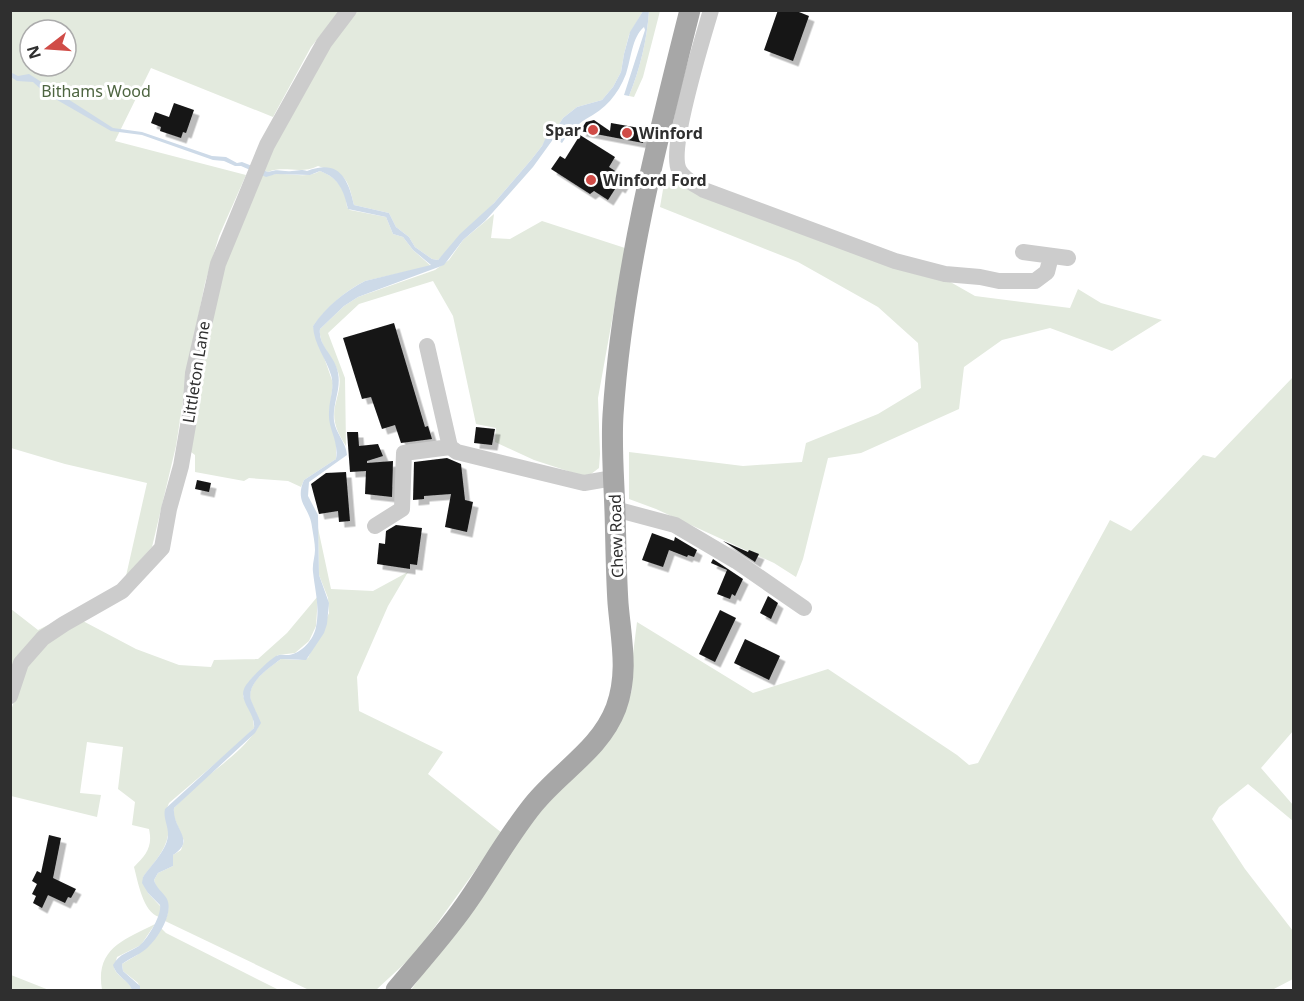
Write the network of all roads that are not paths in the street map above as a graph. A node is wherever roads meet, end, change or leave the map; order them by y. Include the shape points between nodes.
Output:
1 (350, 10) edge
2 (690, 10) edge
3 (711, 10) edge
4 (1023, 252) dead end
5 (427, 346) dead end
6 (450, 447) junction
7 (613, 478) junction
8 (615, 509) junction
9 (375, 526) dead end
10 (804, 608) dead end
11 (10, 696) edge
12 (396, 990) edge

1 - 11 street, Littleton Lane via 324,43 267,145 218,264 193,373 181,466 162,548 122,591 43,638 21,663
2 - 7 main road, Chew Road via 630,276 614,398
3 - 4 street via 676,150 678,169 686,179 704,190 884,257 945,274 1035,281 1060,257
5 - 6 street
6 - 7 street via 457,452 584,483
6 - 9 street via 404,453 402,509
7 - 8 main road, Chew Road
8 - 10 street via 675,525
8 - 12 main road, Chew Road via 624,658 623,686 608,725 584,756 534,804 445,932

